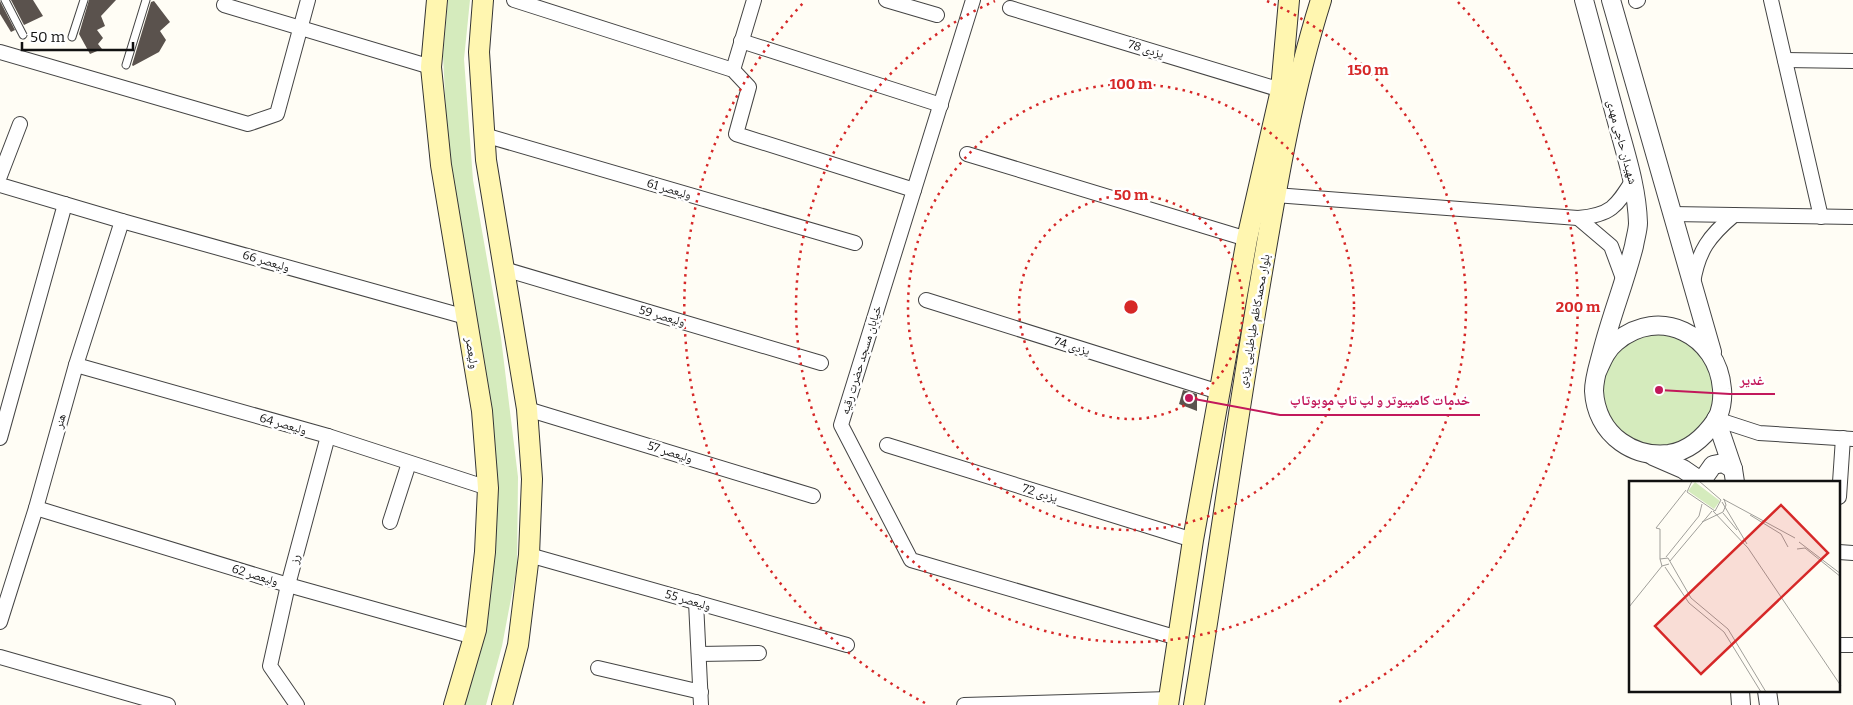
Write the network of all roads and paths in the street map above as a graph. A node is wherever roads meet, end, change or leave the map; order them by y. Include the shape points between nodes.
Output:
1 (5, 0) edge
2 (84, 0) edge
3 (146, 0) edge
4 (308, 0) edge
5 (437, 0) edge
6 (483, 0) edge
7 (514, 0) edge
8 (754, 0) edge
9 (886, 0) edge
10 (973, 0) edge
11 (1288, 0) edge
12 (1321, 0) edge
13 (1584, 0) edge
14 (1611, 0) edge
15 (1771, 0) edge
16 (224, 5) dead end
17 (1010, 8) dead end
18 (937, 15) dead end
19 (301, 28) junction
20 (23, 35) dead end
21 (72, 38) dead end
22 (741, 41) junction
23 (0, 52) edge
24 (1785, 60) junction
25 (1853, 61) edge
26 (126, 65) dead end
27 (430, 67) junction
28 (733, 70) junction
29 (1281, 90) junction
30 (941, 105) junction
31 (20, 124) dead end
32 (484, 135) junction
33 (967, 154) dead end
34 (0, 176) edge
35 (1633, 180) junction
36 (0, 185) edge
37 (914, 190) junction
38 (1275, 195) junction
39 (65, 204) junction
40 (1672, 214) junction
41 (1734, 215) junction
42 (1821, 217) junction
43 (1853, 217) edge
44 (1578, 218) junction
45 (122, 221) junction
46 (1247, 239) junction
47 (855, 243) dead end
48 (504, 269) junction
49 (1624, 281) junction
50 (1693, 286) junction
51 (926, 300) dead end
52 (466, 317) junction
53 (1712, 355) junction
54 (821, 363) dead end
55 (76, 365) junction
56 (1597, 372) junction
57 (1219, 392) junction
58 (526, 409) junction
59 (1716, 419) junction
60 (328, 436) junction
61 (0, 438) edge
62 (1848, 438) edge
63 (887, 445) dead end
64 (1645, 453) junction
65 (408, 463) junction
66 (1734, 476) edge
67 (1700, 481) edge
68 (1702, 481) edge
69 (488, 488) junction
70 (1840, 490) edge
71 (813, 496) dead end
72 (36, 508) junction
73 (390, 522) dead end
74 (1193, 540) junction
75 (1840, 552) edge
76 (1853, 553) edge
77 (529, 555) junction
78 (288, 585) junction
79 (696, 602) junction
80 (0, 622) edge
81 (474, 637) junction
82 (1178, 638) junction
83 (847, 645) dead end
84 (1840, 645) edge
85 (1853, 645) edge
86 (759, 653) dead end
87 (699, 654) junction
88 (0, 658) edge
89 (598, 668) dead end
90 (1740, 692) edge
91 (1767, 692) edge
92 (701, 698) edge
93 (1168, 702) edge
94 (168, 705) edge
95 (297, 705) edge
96 (454, 705) edge
97 (502, 705) edge
98 (964, 705) edge
99 (1194, 705) edge
100 (1742, 705) edge
101 (1769, 705) edge

1 - 20 lane
2 - 21 lane
3 - 26 lane
4 - 19 street
5 - 27 main road, ولیعصر
6 - 32 main road via 479,52
7 - 28 street
8 - 22 street
9 - 18 street
10 - 30 street, خیابان مسجد حضرت رقیه
11 - 29 main road, بلوار محمدکاظم طباطبایی یزدی
12 - 38 main road, بلوار محمدکاظم طباطبایی یزدی via 1306,47
13 - 35 street, شهیدان حاجی مهدی
14 - 40 street
15 - 24 street
16 - 19 street
17 - 29 street, یزدی 78
19 - 23 street via 277,114 248,124
19 - 27 street
22 - 28 street
22 - 30 street
24 - 25 street
24 - 42 street
27 - 52 main road, ولیعصر via 441,165
28 - 37 street via 749,87 736,134
29 - 46 main road, بلوار محمدکاظم طباطبایی یزدی
30 - 37 street, خیابان مسجد حضرت رقیه
31 - 34 street
32 - 47 street, ولیعصر 61
32 - 48 main road
33 - 46 street
35 - 44 street via 1619,202 1606,213
35 - 49 street, شهیدان حاجی مهدی via 1638,225
36 - 39 street, ولیعصر 66
37 - 82 street, خیابان مسجد حضرت رقیه via 841,425 911,560
38 - 44 street
38 - 99 main road, بلوار محمدکاظم طباطبایی یزدی
39 - 45 street, ولیعصر 66
39 - 61 street
40 - 41 street
40 - 50 street
41 - 42 street
41 - 50 street via 1707,242 1696,264
42 - 43 street
44 - 49 street via 1611,246
45 - 52 street, ولیعصر 66
45 - 55 street, هنر
46 - 57 main road, بلوار محمدکاظم طباطبایی یزدی
48 - 54 street, ولیعصر 59
48 - 58 main road
49 - 56 street, شهیدان حاجی مهدی
50 - 53 street
51 - 57 street, یزدی 74
52 - 69 main road, ولیعصر via 482,411
53 - 56 street via 1697,339 1677,329 1652,326 1630,332 1615,342
53 - 59 street via 1721,376 1723,398
55 - 60 street, ولیعصر 64
55 - 72 street, هنر
56 - 64 street via 1594,389 1596,407 1603,423 1614,437
57 - 74 main road, بلوار محمدکاظم طباطبایی یزدی
58 - 71 street, ولیعصر 57
58 - 77 main road via 532,479
59 - 62 street via 1759,433
59 - 64 street via 1694,445 1658,455
59 - 66 street
60 - 65 street, ولیعصر 64
60 - 78 street, رز
62 - 70 street
63 - 74 street, یزدی 72
64 - 67 street via 1683,469
65 - 69 street, ولیعصر 64
65 - 73 street
66 - 68 street via 1723,463 1713,465
69 - 81 main road, ولیعصر via 485,552
72 - 78 street, ولیعصر 62
72 - 80 street, هنر
74 - 82 main road, بلوار محمدکاظم طباطبایی یزدی
75 - 76 street
77 - 79 street, ولیعصر 55
77 - 97 main road via 518,645
78 - 81 street, ولیعصر 62
78 - 95 street, رز via 270,666
79 - 83 street, ولیعصر 55
79 - 87 street
81 - 96 main road, ولیعصر
82 - 93 main road, بلوار محمدکاظم طباطبایی یزدی
84 - 85 street
86 - 87 street
87 - 92 street
88 - 94 street
89 - 92 street
90 - 100 street
91 - 101 street
93 - 98 street

